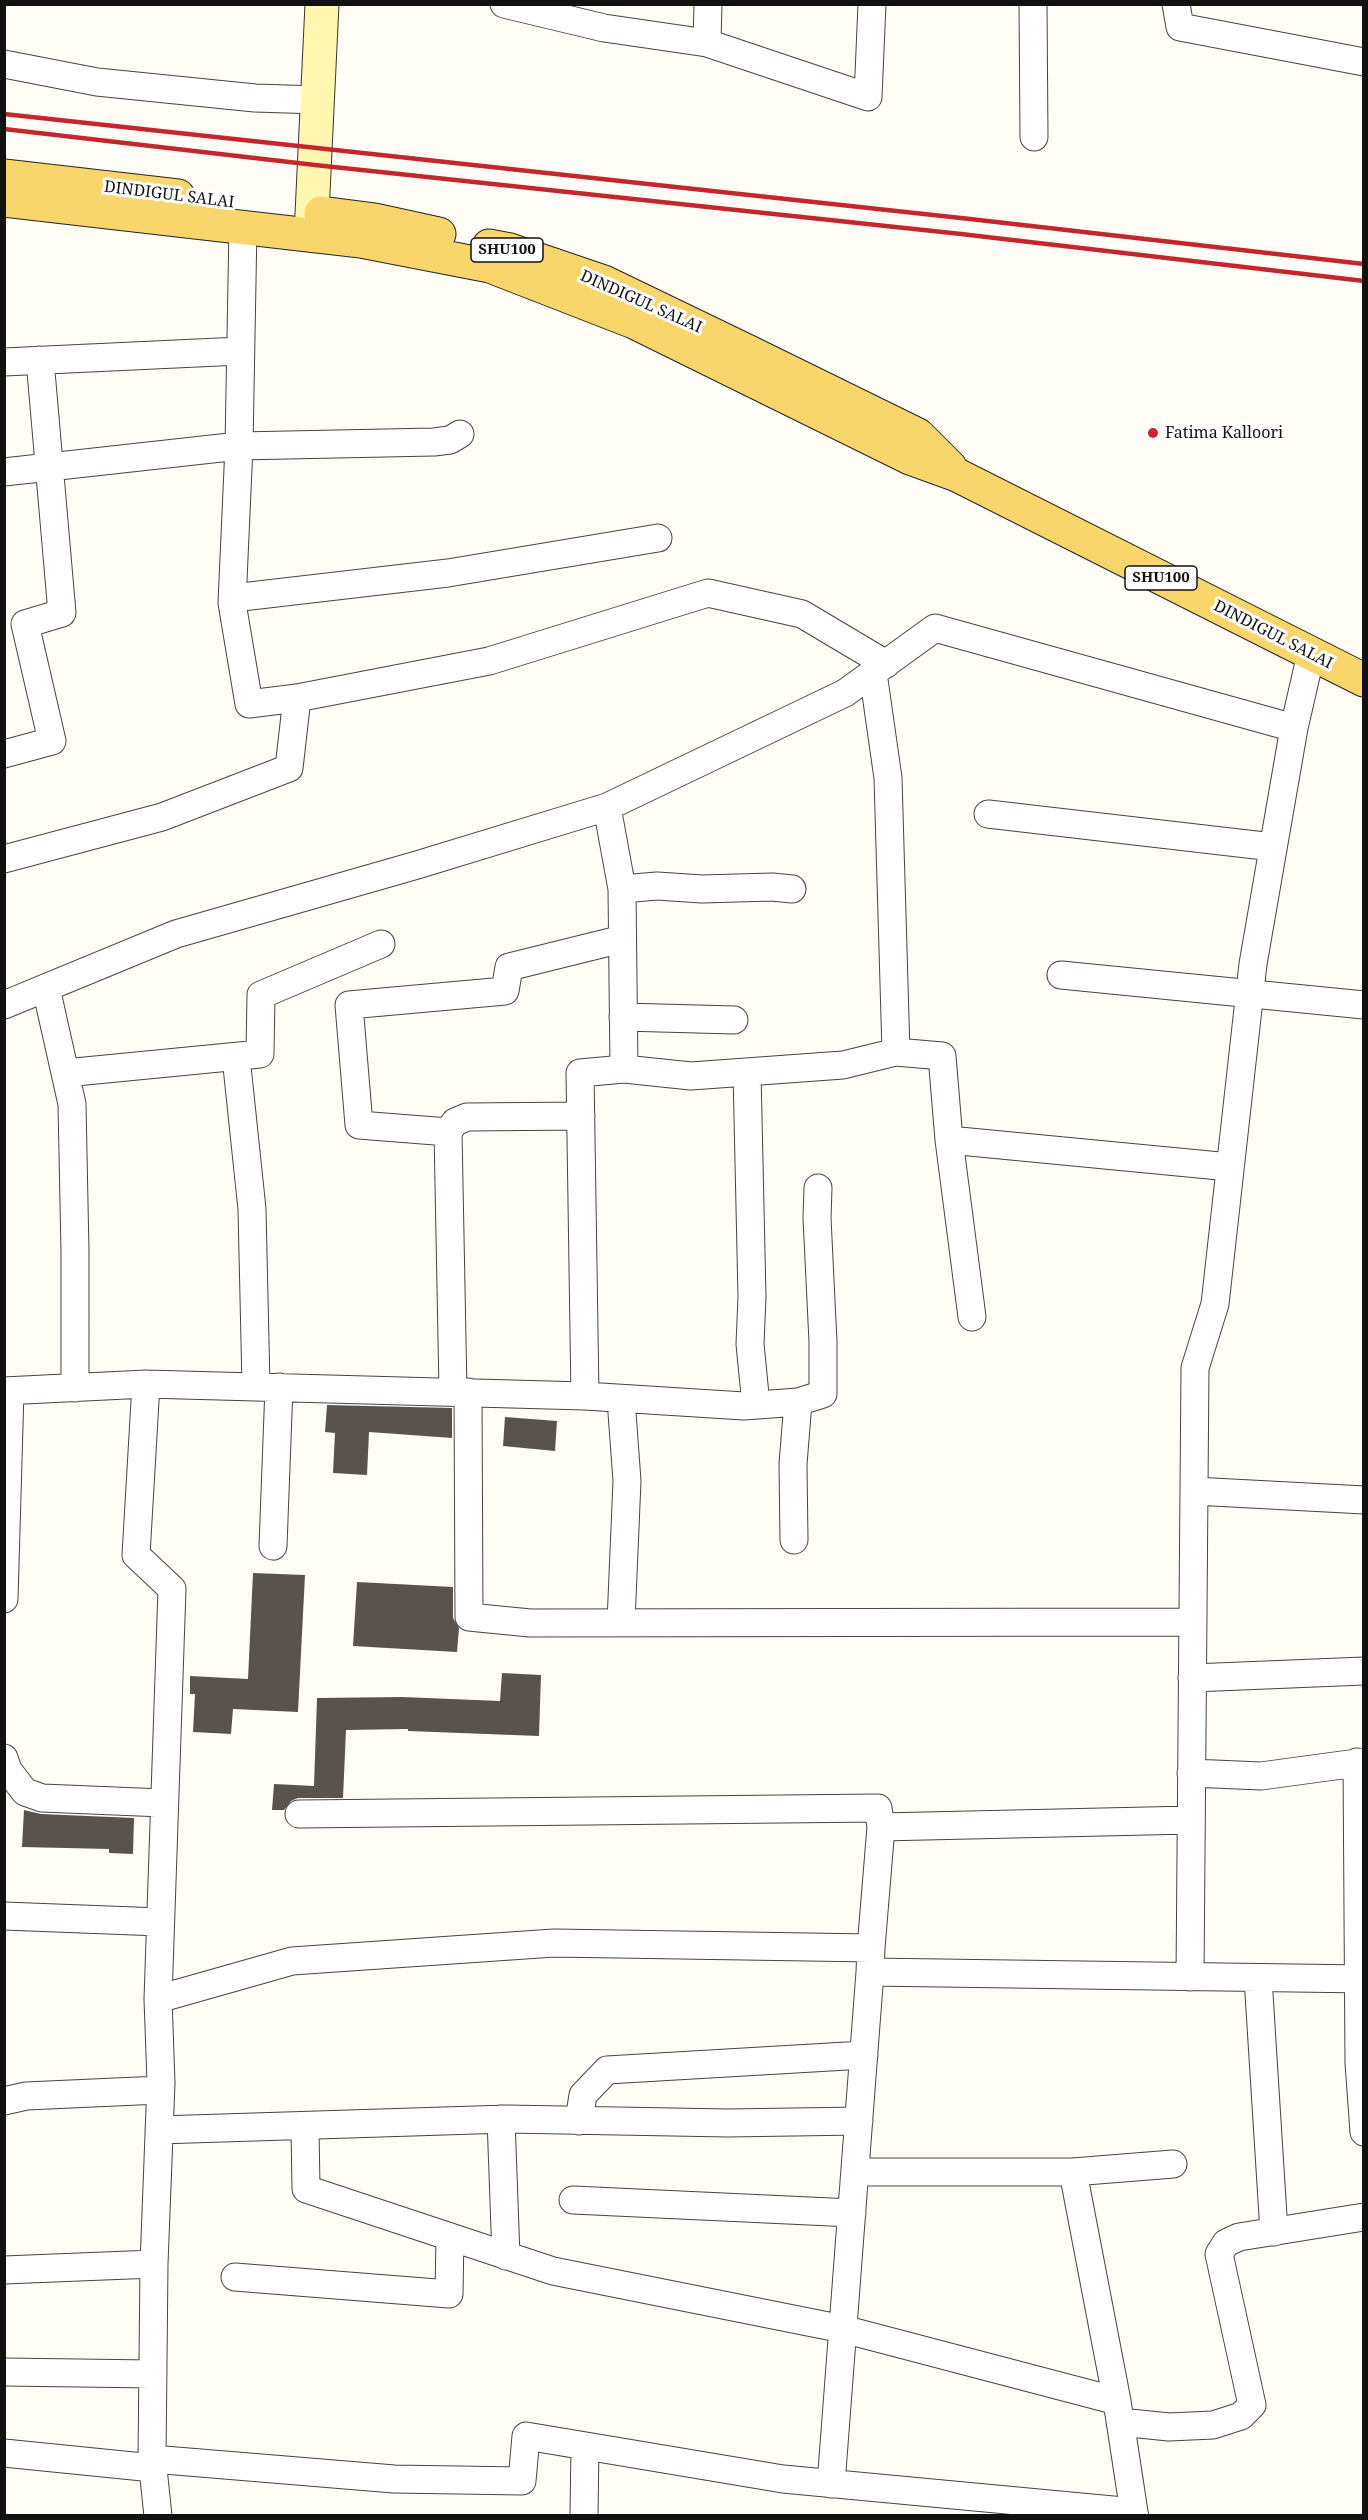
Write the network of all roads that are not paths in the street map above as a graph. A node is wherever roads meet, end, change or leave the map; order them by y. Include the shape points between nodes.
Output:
1 (322, 4) edge
2 (504, 4) edge
3 (708, 4) edge
4 (872, 4) edge
5 (1033, 4) edge
6 (1176, 4) edge
7 (707, 43) junction
8 (1364, 62) edge
9 (4, 64) edge
10 (318, 100) junction
11 (1034, 137) dead end
12 (4, 176) edge
13 (4, 201) edge
14 (312, 224) junction
15 (243, 227) junction
16 (240, 351) junction
17 (40, 360) junction
18 (4, 362) edge
19 (460, 434) dead end
20 (239, 446) junction
21 (49, 468) junction
22 (4, 472) edge
23 (658, 538) dead end
24 (232, 598) junction
25 (1311, 654) junction
26 (880, 668) junction
27 (1364, 680) edge
28 (297, 698) junction
29 (1294, 728) junction
30 (4, 754) edge
31 (608, 807) junction
32 (988, 814) dead end
33 (1273, 847) junction
34 (4, 860) edge
35 (622, 889) junction
36 (792, 889) dead end
37 (622, 939) junction
38 (381, 944) dead end
39 (1062, 975) dead end
40 (46, 988) junction
41 (1249, 995) junction
42 (4, 1005) edge
43 (1364, 1005) edge
44 (623, 1017) junction
45 (734, 1020) dead end
46 (896, 1052) junction
47 (236, 1057) junction
48 (624, 1070) junction
49 (747, 1071) junction
50 (65, 1073) junction
51 (581, 1116) junction
52 (448, 1131) junction
53 (949, 1140) junction
54 (1230, 1167) junction
55 (818, 1188) dead end
56 (972, 1317) dead end
57 (146, 1384) junction
58 (267, 1386) junction
59 (75, 1388) junction
60 (7, 1391) edge
61 (460, 1391) junction
62 (585, 1396) junction
63 (621, 1399) junction
64 (798, 1402) junction
65 (756, 1405) junction
66 (1194, 1491) junction
67 (1364, 1500) edge
68 (794, 1540) dead end
69 (273, 1546) dead end
70 (4, 1599) edge
71 (621, 1622) junction
72 (1193, 1622) junction
73 (1364, 1671) edge
74 (1192, 1678) junction
75 (4, 1758) edge
76 (1360, 1762) edge
77 (1191, 1773) junction
78 (164, 1803) junction
79 (299, 1815) dead end
80 (1191, 1820) junction
81 (881, 1827) junction
82 (4, 1916) edge
83 (160, 1922) junction
84 (871, 1960) junction
85 (1190, 1977) junction
86 (1258, 1978) junction
87 (1361, 1979) edge
88 (158, 1999) junction
89 (864, 2055) junction
90 (160, 2090) junction
91 (4, 2101) edge
92 (501, 2120) junction
93 (579, 2121) junction
94 (859, 2121) junction
95 (306, 2127) junction
96 (159, 2130) junction
97 (1364, 2132) edge
98 (1173, 2164) dead end
99 (855, 2172) junction
100 (1072, 2172) junction
101 (573, 2199) dead end
102 (852, 2213) junction
103 (1364, 2217) edge
104 (1274, 2232) junction
105 (450, 2237) junction
106 (506, 2256) junction
107 (154, 2264) junction
108 (4, 2270) edge
109 (235, 2277) dead end
110 (843, 2329) junction
111 (4, 2372) edge
112 (153, 2374) junction
113 (1118, 2412) junction
114 (585, 2446) junction
115 (4, 2453) edge
116 (152, 2464) junction
117 (831, 2484) junction
118 (1134, 2514) edge
119 (158, 2516) edge
120 (584, 2516) edge

1 - 10 main road
2 - 7 street via 604,28
3 - 7 street
4 - 7 street via 868,97
5 - 11 street
6 - 8 street via 1180,27
9 - 10 street via 98,82 255,98
10 - 14 main road
12 - 14 main road, DINDIGUL SALAI / SHU100
13 - 15 main road, DINDIGUL SALAI / SHU100
14 - 15 main road, DINDIGUL SALAI / SHU100
14 - 25 main road, DINDIGUL SALAI / SHU100 via 361,241 490,266 634,322 910,458 957,475
15 - 16 street
16 - 17 street
16 - 20 street
17 - 18 street
17 - 21 street
19 - 20 street via 434,442
20 - 21 street
20 - 24 street
21 - 22 street
21 - 30 street via 62,613 25,624 52,741
23 - 24 street via 448,573
24 - 28 street via 249,704
25 - 27 main road, DINDIGUL SALAI / SHU100
25 - 29 street
26 - 28 street via 802,614 708,593 489,661
26 - 29 street via 935,628
26 - 31 street via 845,693
26 - 46 street via 888,778
28 - 34 street via 289,768 162,817
29 - 33 street
31 - 35 street
31 - 40 street via 176,934
32 - 33 street
33 - 41 street
35 - 36 street
35 - 37 street
37 - 44 street
37 - 52 street via 509,967 505,991 349,1005 359,1125
38 - 47 street via 261,995 260,1054
39 - 41 street
40 - 42 street
40 - 50 street
41 - 43 street
41 - 54 street
44 - 45 street
44 - 48 street
46 - 49 street via 843,1065
46 - 53 street via 942,1056
47 - 50 street
47 - 58 street
48 - 49 street via 691,1076
48 - 51 street via 580,1073
49 - 65 street via 750,1344
50 - 59 street via 72,1104
51 - 52 street via 467,1117 455,1122
51 - 62 street
52 - 61 street
53 - 54 street
53 - 56 street
54 - 66 street via 1215,1304 1195,1368
55 - 64 street via 823,1394
57 - 58 street
57 - 59 street
57 - 78 street via 136,1555 172,1589
58 - 61 street
58 - 69 street
59 - 60 street
60 - 70 street
61 - 62 street
61 - 71 street via 469,1617 530,1623
62 - 63 street
63 - 65 street
63 - 71 street via 627,1481
64 - 65 street
64 - 68 street via 793,1464
66 - 67 street
66 - 72 street
71 - 72 street
72 - 74 street
73 - 74 street
74 - 77 street
75 - 78 street via 25,1792 42,1798
76 - 77 street via 1261,1776
76 - 87 street
77 - 80 street
78 - 83 street
79 - 81 street via 878,1808
80 - 81 street
80 - 85 street
81 - 84 street
82 - 83 street
83 - 88 street
84 - 85 street
84 - 88 street via 554,1943 292,1961
84 - 89 street
85 - 86 street
86 - 87 street
86 - 104 street
87 - 97 street via 1359,2063
88 - 90 street
89 - 93 street via 607,2070 583,2095
89 - 94 street
90 - 91 street via 26,2096
90 - 96 street
92 - 93 street
92 - 95 street
92 - 106 street
93 - 94 street
94 - 99 street
95 - 96 street
95 - 105 street via 306,2189
96 - 107 street
98 - 100 street
99 - 100 street
99 - 102 street
100 - 113 street
101 - 102 street
102 - 110 street
103 - 104 street
104 - 113 street via 1239,2237 1226,2243 1219,2254 1252,2405 1241,2416 1213,2425 1168,2427
105 - 106 street
105 - 109 street via 449,2294
106 - 110 street via 553,2271
107 - 108 street
107 - 112 street
110 - 113 street
110 - 117 street
111 - 112 street
112 - 116 street
113 - 118 street
114 - 116 street via 526,2436 522,2481 394,2479
114 - 117 street
114 - 120 street
115 - 116 street
116 - 119 street
117 - 118 street

